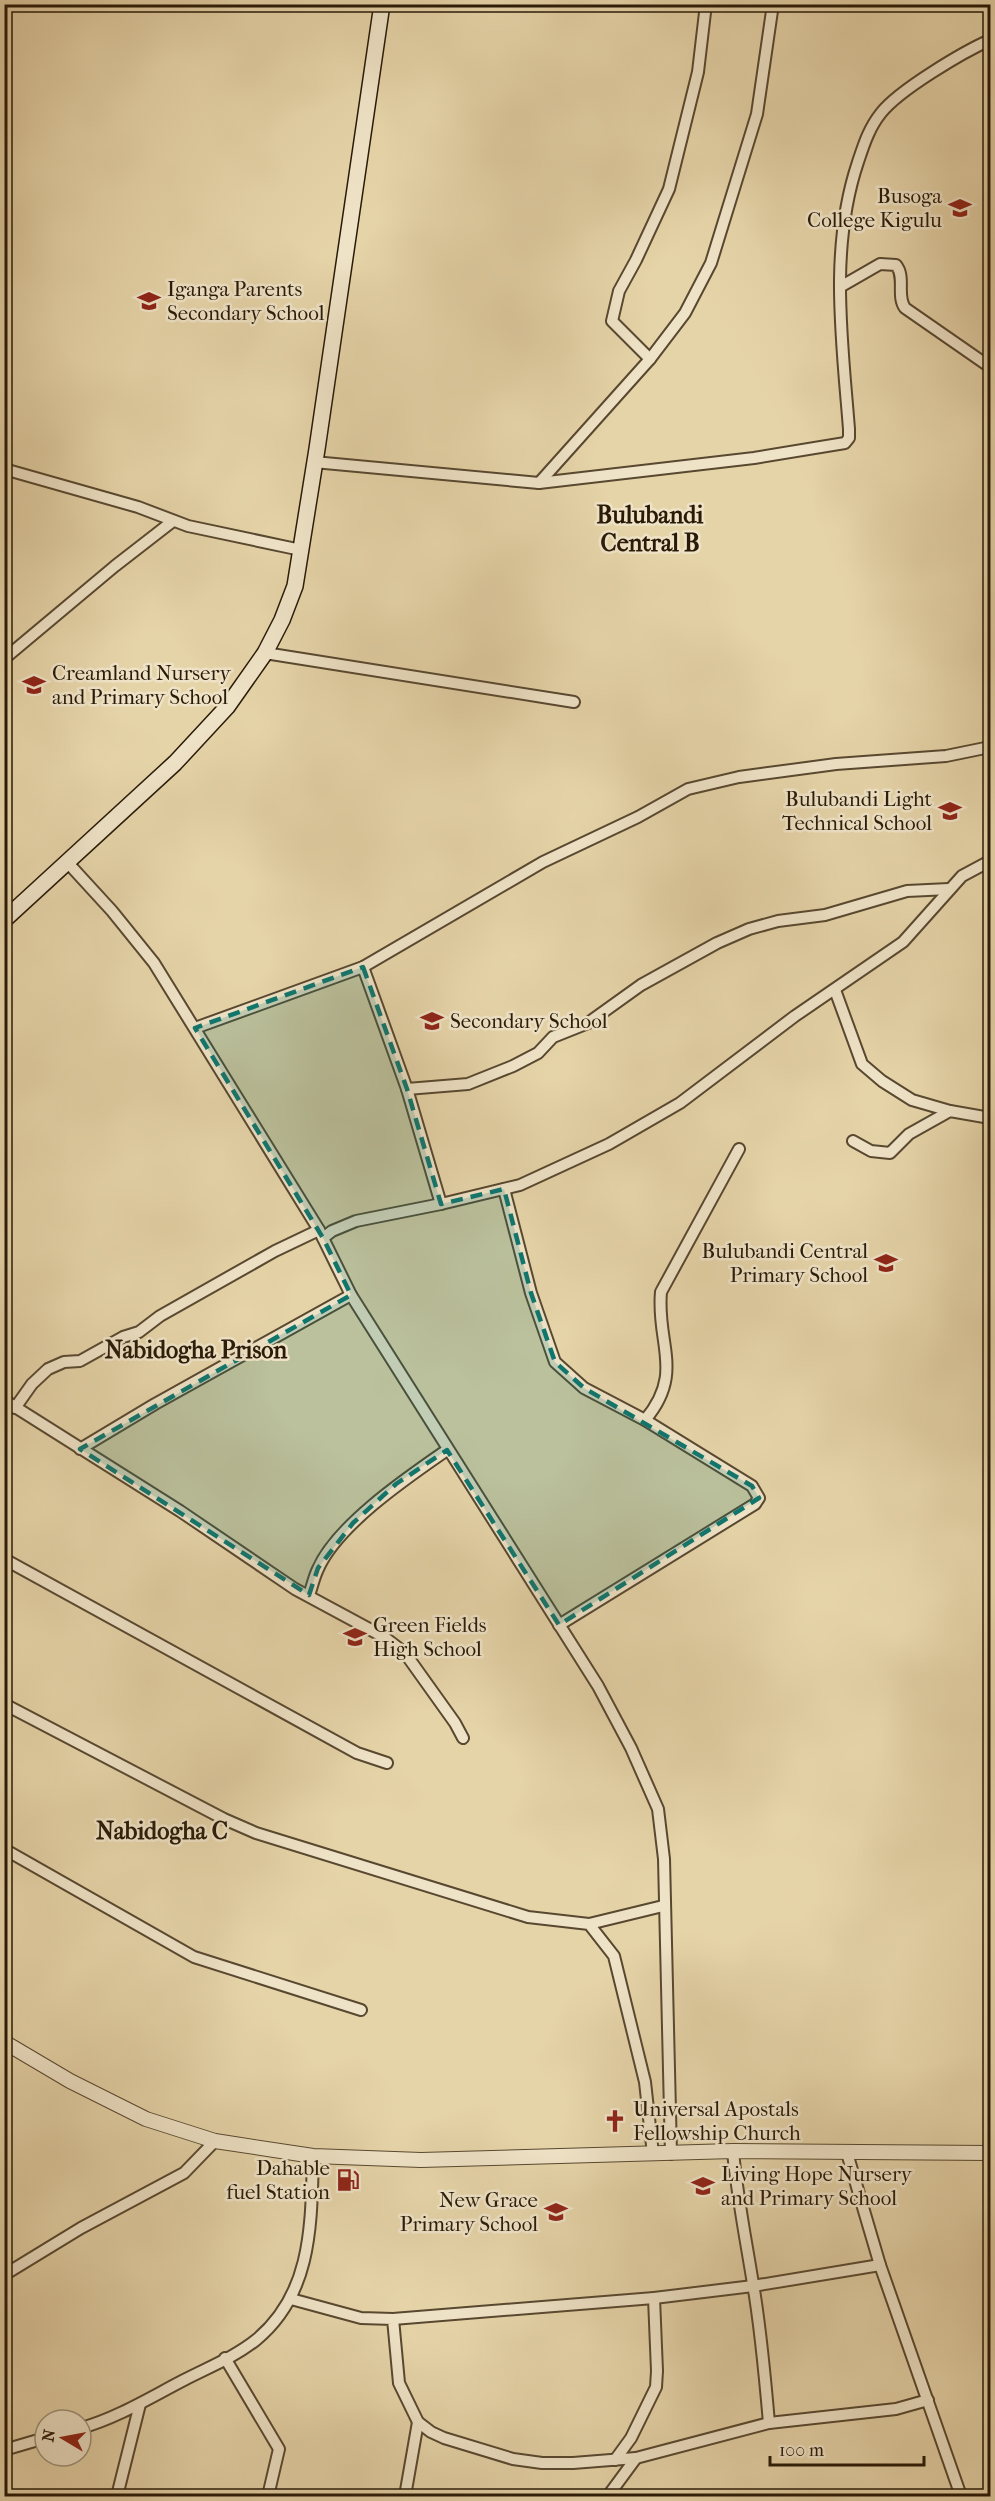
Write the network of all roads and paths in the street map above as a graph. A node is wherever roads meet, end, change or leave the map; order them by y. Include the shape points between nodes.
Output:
1 (382, 4) edge
2 (706, 4) edge
3 (773, 4) edge
4 (990, 40) edge
5 (840, 287) junction
6 (650, 359) junction
7 (990, 367) edge
8 (314, 462) junction
9 (4, 469) edge
10 (539, 483) junction
11 (173, 521) junction
12 (301, 550) junction
13 (265, 653) junction
14 (4, 658) edge
15 (574, 702) dead end
16 (990, 747) edge
17 (990, 861) edge
18 (68, 863) junction
19 (950, 889) junction
20 (4, 920) edge
21 (363, 967) junction
22 (835, 990) junction
23 (195, 1028) junction
24 (407, 1089) junction
25 (950, 1112) junction
26 (990, 1118) edge
27 (853, 1141) dead end
28 (740, 1149) dead end
29 (504, 1189) junction
30 (441, 1204) junction
31 (321, 1234) junction
32 (351, 1295) junction
33 (4, 1400) edge
34 (15, 1408) junction
35 (645, 1420) junction
36 (80, 1449) junction
37 (447, 1450) junction
38 (4, 1559) edge
39 (309, 1595) junction
40 (559, 1624) junction
41 (4, 1704) edge
42 (463, 1738) dead end
43 (387, 1763) dead end
44 (4, 1849) edge
45 (663, 1906) junction
46 (590, 1924) junction
47 (361, 2010) dead end
48 (4, 2042) edge
49 (215, 2141) junction
50 (733, 2151) junction
51 (847, 2153) junction
52 (990, 2153) edge
53 (653, 2154) junction
54 (671, 2154) junction
55 (313, 2156) junction
56 (879, 2265) junction
57 (4, 2275) edge
58 (753, 2286) junction
59 (654, 2298) junction
60 (291, 2299) junction
61 (393, 2319) junction
62 (225, 2358) junction
63 (928, 2400) junction
64 (140, 2404) junction
65 (418, 2422) junction
66 (93, 2423) edge
67 (769, 2423) junction
68 (33, 2442) edge
69 (4, 2450) edge
70 (636, 2458) junction
71 (615, 2460) junction
72 (117, 2496) edge
73 (268, 2496) edge
74 (405, 2496) edge
75 (608, 2496) edge
76 (961, 2496) edge

1 - 8 main road
2 - 6 street via 698,72 669,189 619,291 612,321
3 - 6 street via 757,114 711,263 685,313
4 - 5 street via 903,92 882,111 868,132 852,181 840,251
5 - 7 street via 880,264 896,265 905,308
5 - 10 street via 849,429 845,442 754,458
6 - 10 street
8 - 10 street
8 - 12 main road
9 - 11 street via 138,507
11 - 12 street
11 - 14 street
12 - 13 main road via 295,586
13 - 15 street
13 - 18 main road via 227,707 175,763
16 - 21 street via 946,756 836,764 739,777 688,789 543,862
17 - 19 street via 962,876
18 - 20 main road
18 - 23 street via 154,963
19 - 22 street via 903,942
19 - 24 street via 907,891 825,915 749,929 641,985 588,1023 553,1037 538,1053 513,1066 468,1084
21 - 23 street
21 - 24 street
22 - 25 street via 862,1064 912,1100
22 - 29 street via 680,1102 609,1144
23 - 31 street
24 - 30 street
25 - 26 street
25 - 27 street via 909,1134 890,1153 871,1151
28 - 35 street via 661,1292 659,1310 668,1359 666,1378 660,1397
29 - 30 street
29 - 35 street via 531,1293 555,1362 584,1388
30 - 31 street via 356,1221
31 - 32 street
31 - 34 street via 275,1251 160,1316 139,1332 80,1361 48,1369
32 - 36 street
32 - 37 street
33 - 34 street
34 - 36 street
35 - 40 street via 752,1486 759,1498 706,1535
36 - 39 street
37 - 39 street via 396,1485 353,1523 318,1568
37 - 40 street
38 - 43 street via 357,1753
39 - 42 street via 405,1653
40 - 45 street via 604,1696 658,1809
41 - 46 street via 256,1833 528,1917
44 - 47 street via 194,1957
45 - 46 street
45 - 54 street
46 - 53 street via 614,1956 645,2082
48 - 49 street via 121,2108
49 - 55 street
49 - 57 street via 184,2173
50 - 51 street
50 - 54 street
50 - 58 street
51 - 52 street
51 - 56 street
53 - 54 street
53 - 55 street via 421,2160
55 - 60 street via 305,2260
56 - 58 street
56 - 63 street
58 - 59 street
58 - 67 street
59 - 61 street
59 - 71 street via 656,2387 631,2438
60 - 61 street via 361,2318
60 - 62 street via 261,2336
61 - 65 street via 399,2383
62 - 64 street
62 - 73 street via 279,2449
63 - 67 street via 896,2409
63 - 76 street
64 - 66 street
64 - 72 street
65 - 71 street via 444,2438 513,2459 542,2463
65 - 74 street
67 - 70 street
68 - 69 street
70 - 71 street
70 - 75 street

